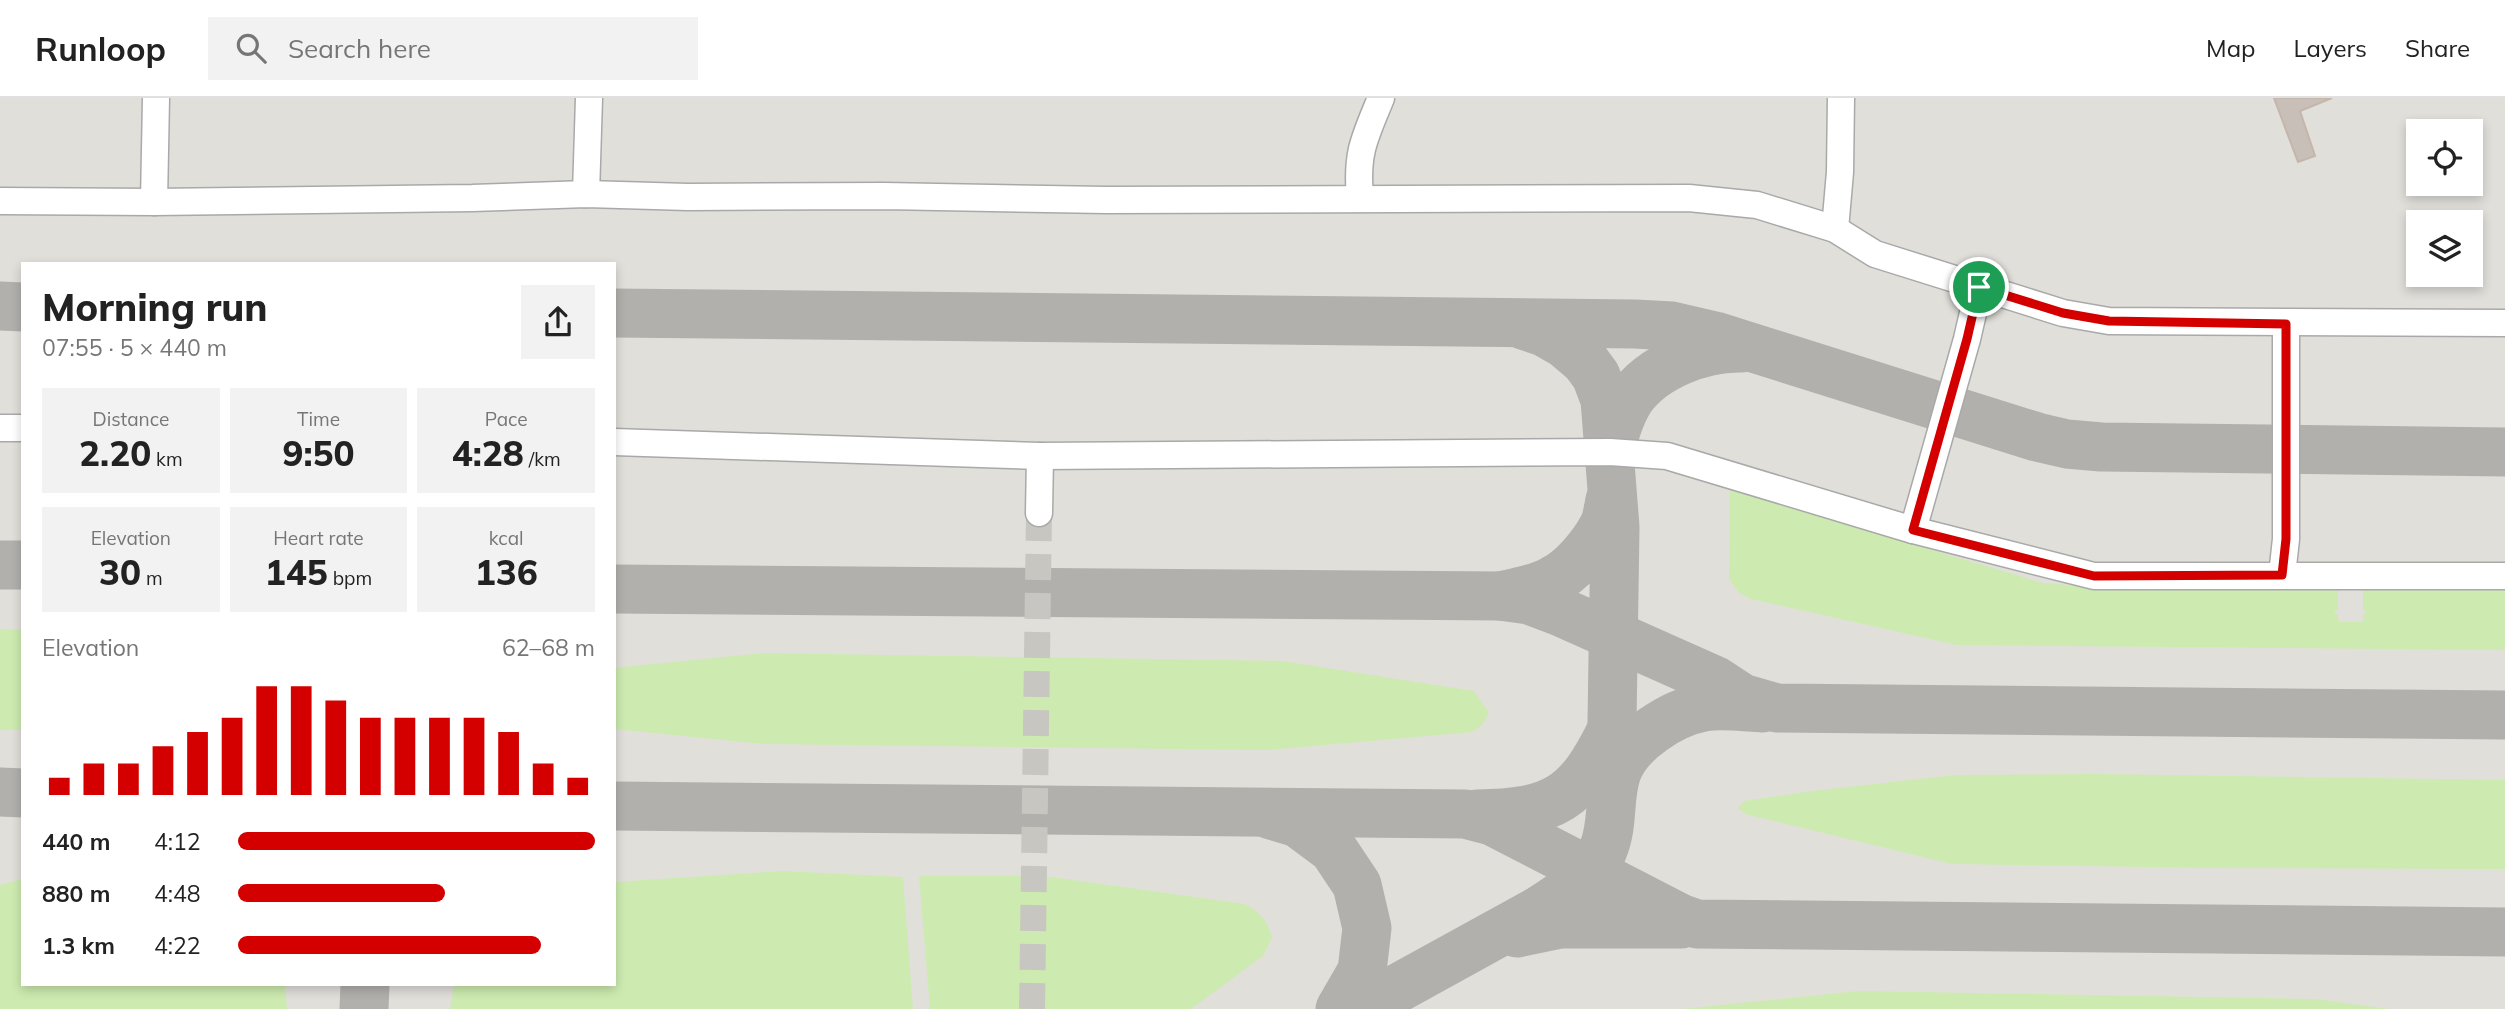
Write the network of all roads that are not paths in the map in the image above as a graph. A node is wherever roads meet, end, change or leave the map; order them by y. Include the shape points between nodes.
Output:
1 (156, 98) edge
2 (589, 98) edge
3 (1381, 98) edge
4 (1841, 98) edge
5 (586, 194) junction
6 (1360, 198) junction
7 (0, 201) edge
8 (154, 202) junction
9 (1835, 229) junction
10 (1979, 287) junction
11 (2505, 323) edge
12 (2286, 324) junction
13 (0, 428) edge
14 (21, 428) edge
15 (616, 442) edge
16 (1040, 456) junction
17 (1038, 513) tunnel mouth
18 (1913, 530) junction
19 (2282, 575) junction
20 (2505, 576) edge

1 - 8 street
2 - 5 street
3 - 6 street via 1361,147 1357,170
4 - 9 street
5 - 6 street
5 - 8 street
6 - 9 street via 1689,198 1757,205
7 - 8 street
9 - 10 street via 1875,254
10 - 12 street via 2063,313 2109,321
10 - 18 street
11 - 12 street
12 - 19 street
13 - 14 street
15 - 16 street
16 - 17 street
16 - 18 street via 1610,452 1667,456
18 - 19 street via 2094,576
19 - 20 street

